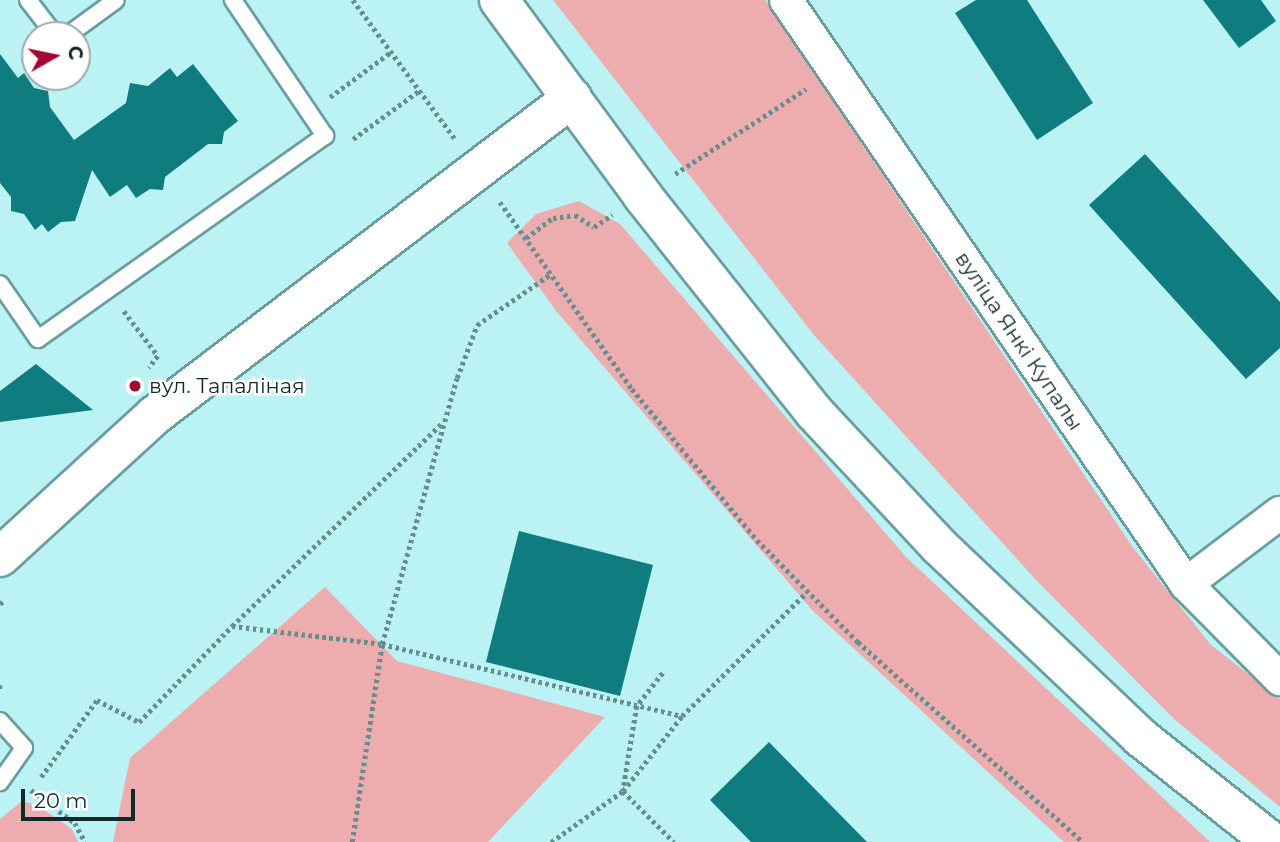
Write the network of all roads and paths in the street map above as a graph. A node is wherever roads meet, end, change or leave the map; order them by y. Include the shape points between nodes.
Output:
1 (28, 0) edge
2 (116, 0) edge
3 (233, 0) edge
4 (353, 0) edge
5 (499, 0) edge
6 (786, 0) edge
7 (44, 21) edge
8 (87, 21) edge
9 (391, 52) junction
10 (834, 70) junction
11 (572, 99) junction
12 (308, 112) junction
13 (444, 124) dead end
14 (642, 195) junction
15 (551, 274) junction
16 (0, 284) edge
17 (443, 422) junction
18 (1280, 513) edge
19 (0, 558) edge
20 (1186, 584) junction
21 (806, 593) junction
22 (232, 626) junction
23 (382, 644) junction
24 (663, 673) dead end
25 (1280, 679) edge
26 (0, 685) edge
27 (0, 690) edge
28 (637, 706) junction
29 (682, 716) junction
30 (0, 721) edge
31 (0, 782) edge
32 (623, 791) junction
33 (85, 842) edge
34 (352, 842) edge
35 (551, 842) edge
36 (674, 842) edge
37 (1083, 842) edge
38 (1272, 842) edge

1 - 7 lane
2 - 8 lane
3 - 12 lane
4 - 9 path
5 - 11 street
6 - 10 street, вуліца Янкі Купалы
9 - 12 path
9 - 13 path
10 - 14 path
10 - 20 street, вуліца Янкі Купалы
11 - 14 street
11 - 19 street via 155,415
12 - 16 lane via 326,136 38,339
14 - 15 path via 594,227 575,215 553,218 526,238
14 - 38 street via 814,412 939,546 1140,737
15 - 17 path via 477,325
15 - 21 path via 632,388
17 - 22 path
17 - 23 path
18 - 20 street
20 - 25 street, вуліца Янкі Купалы
21 - 29 path
21 - 37 path
22 - 23 path
22 - 33 path via 139,722 97,700 30,793 75,822
23 - 28 path
23 - 34 path
24 - 28 path
26 - 27 path
28 - 29 path
28 - 32 path
29 - 32 path
30 - 31 lane via 24,748
32 - 35 path
32 - 36 path

